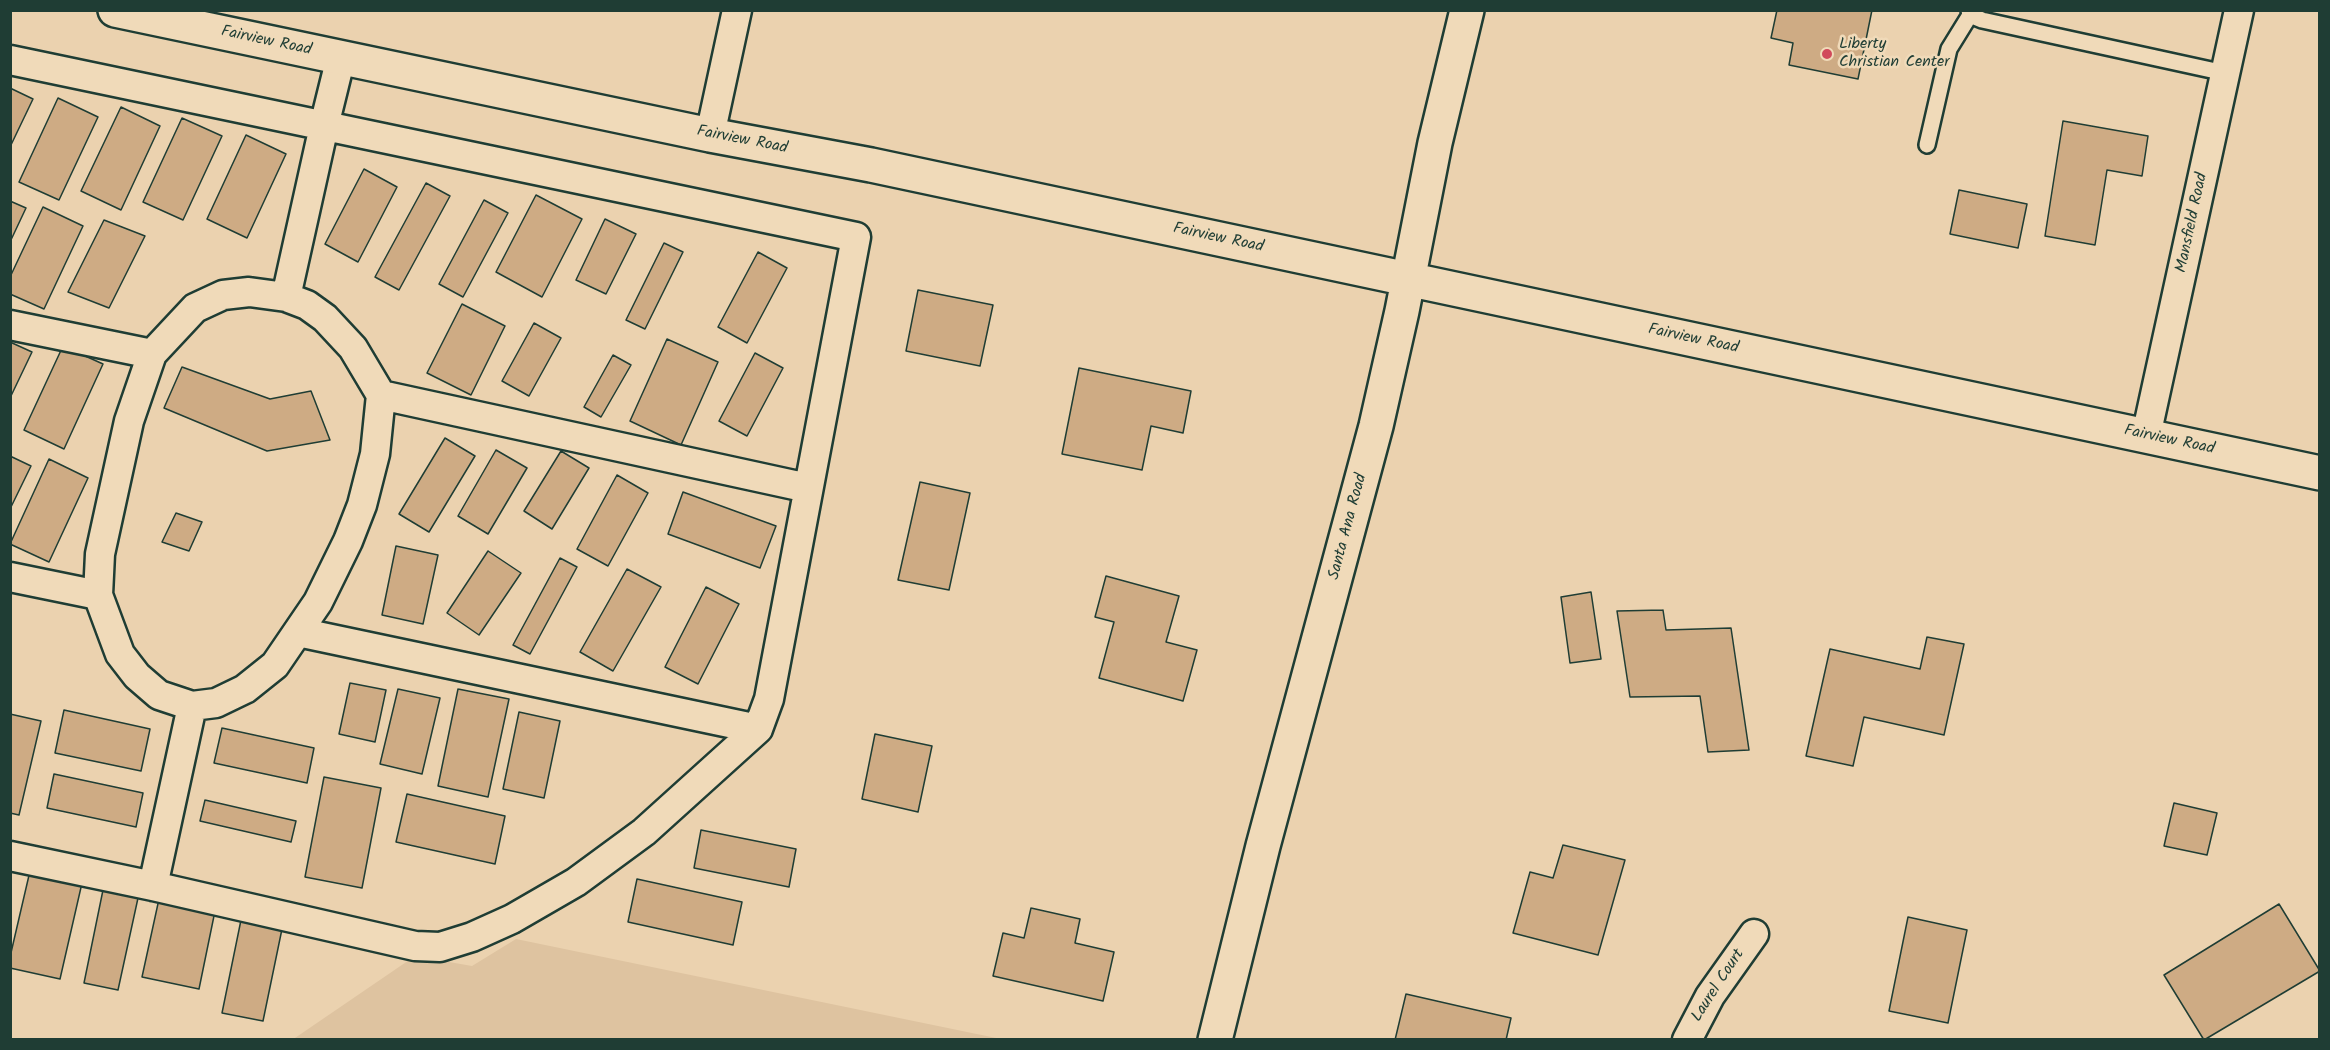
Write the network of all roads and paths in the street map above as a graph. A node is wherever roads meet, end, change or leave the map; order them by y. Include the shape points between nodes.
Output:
1 (115, 10) edge
2 (737, 10) edge
3 (1467, 10) edge
4 (2239, 10) edge
5 (1969, 13) edge
6 (341, 57) junction
7 (10, 60) edge
8 (2226, 73) junction
9 (324, 126) junction
10 (710, 135) junction
11 (1927, 145) dead end
12 (1408, 279) junction
13 (286, 297) junction
14 (10, 325) edge
15 (152, 354) junction
16 (381, 395) junction
17 (2146, 436) junction
18 (2319, 473) edge
19 (808, 488) junction
20 (10, 577) edge
21 (98, 596) junction
22 (298, 632) junction
23 (192, 706) junction
24 (758, 729) junction
25 (10, 856) edge
26 (153, 886) junction
27 (1754, 933) dead end
28 (1215, 1040) edge
29 (1687, 1040) edge

1 - 6 main road, Fairview Road
2 - 10 street
3 - 12 main road, Santa Ana Road
4 - 8 street, Mansfield Road
5 - 8 lane via 1982,20
5 - 11 lane via 1949,49
6 - 9 street
6 - 10 main road, Fairview Road
7 - 9 street
8 - 17 street, Mansfield Road
9 - 13 street
9 - 19 street via 856,237
10 - 12 main road, Fairview Road
12 - 17 main road, Fairview Road
12 - 28 main road, Santa Ana Road via 1376,426
13 - 15 street via 249,292 223,295 195,308
13 - 16 street via 325,318 353,348
14 - 15 street
15 - 21 street via 129,421 100,554
16 - 19 street
16 - 22 street via 375,454 362,506 318,602
17 - 18 main road, Fairview Road
19 - 24 street via 769,699
20 - 21 street
21 - 23 street via 120,654 137,676 159,695
22 - 23 street via 275,665 245,689 216,703
22 - 24 street
23 - 26 street
24 - 26 street via 644,832 576,882 512,919 472,938 440,947 415,946
25 - 26 street
27 - 29 street, Laurel Court via 1710,996

